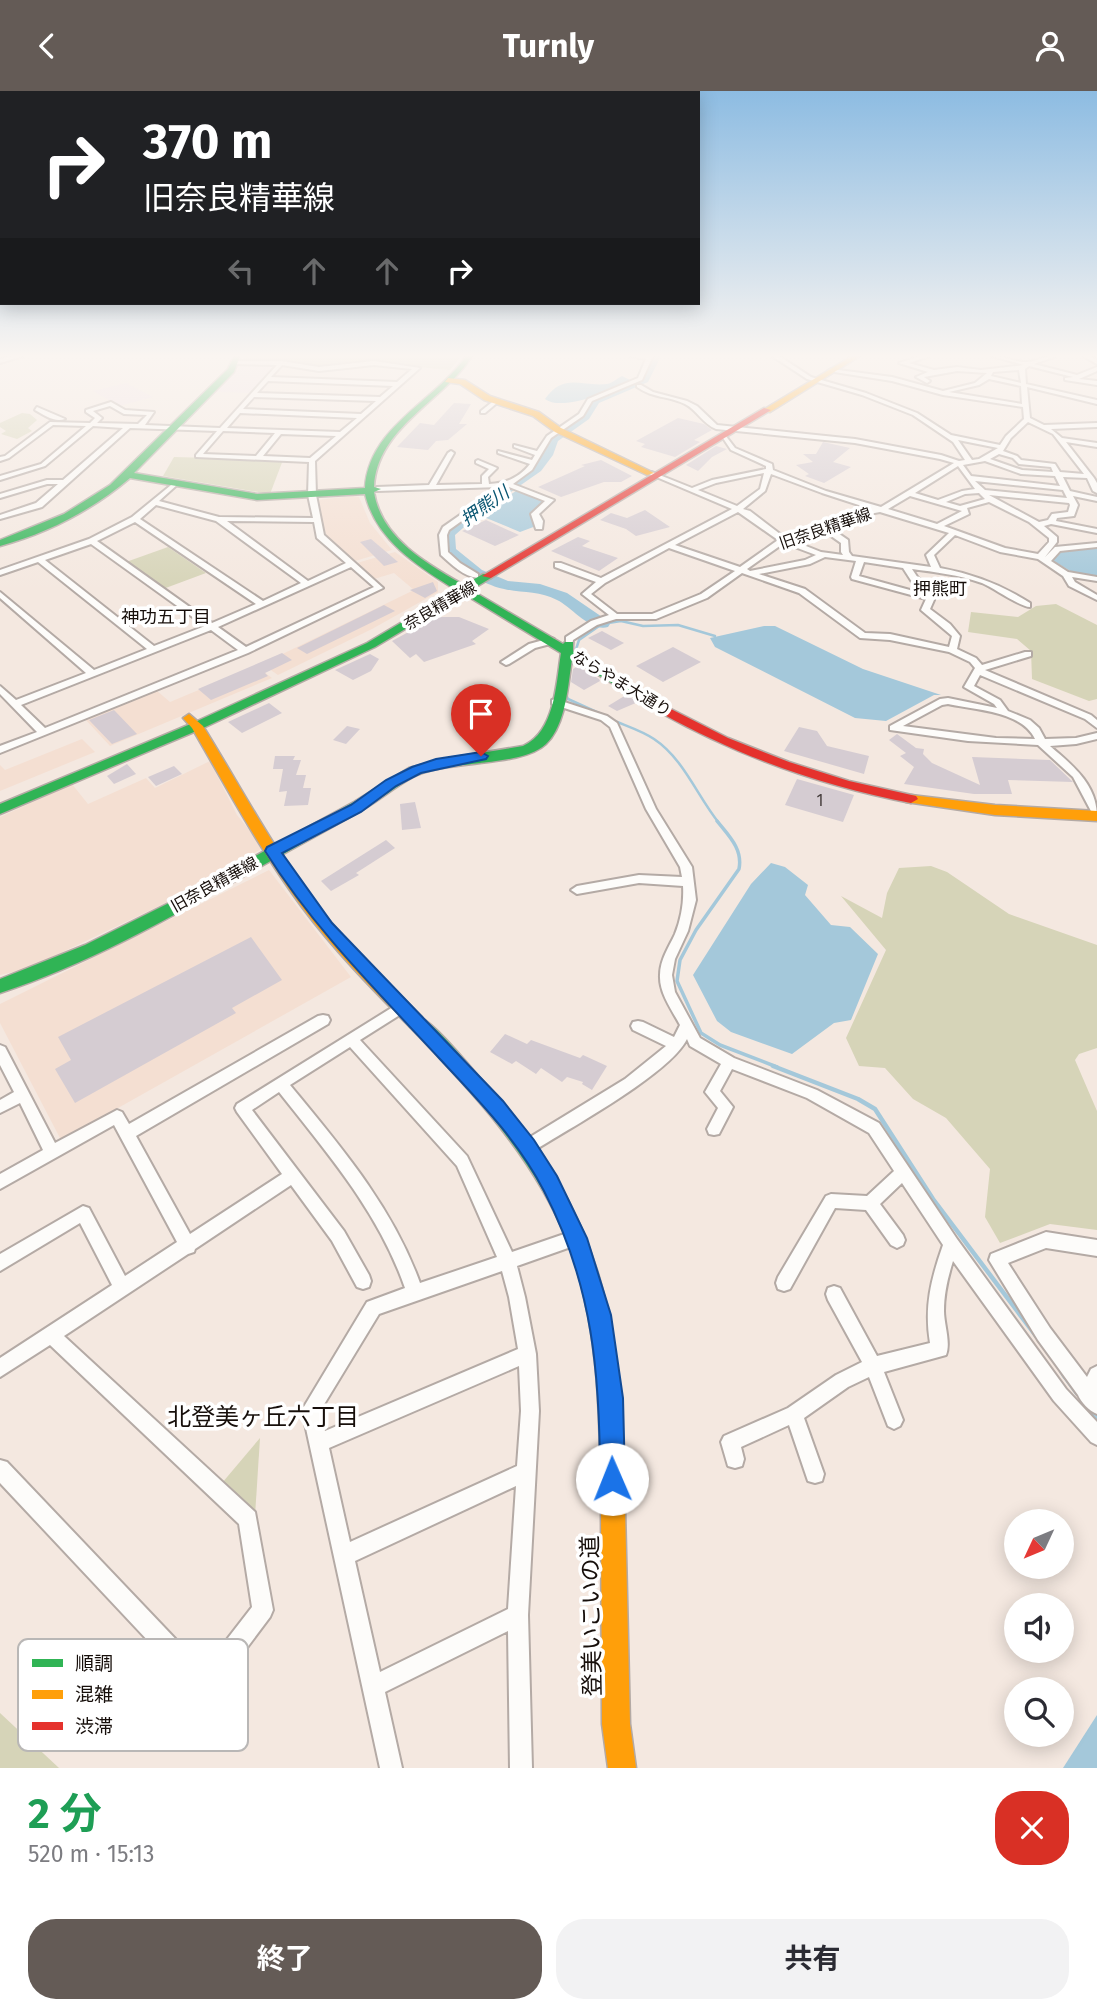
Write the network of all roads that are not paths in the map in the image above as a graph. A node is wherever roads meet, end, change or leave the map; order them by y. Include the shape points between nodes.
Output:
1 (37, 434) edge
2 (80, 434) edge
3 (119, 434) edge
4 (168, 434) edge
5 (217, 434) edge
6 (277, 434) edge
7 (341, 434) edge
8 (395, 434) edge
9 (556, 434) edge
10 (566, 434) edge
11 (722, 434) edge
12 (729, 434) edge
13 (769, 434) edge
14 (945, 434) edge
15 (1011, 434) edge
16 (1053, 434) edge
17 (949, 437) junction
18 (1059, 439) junction
19 (1097, 445) edge
20 (516, 446) dead end
21 (1001, 450) junction
22 (500, 452) dead end
23 (452, 453) dead end
24 (540, 454) junction
25 (258, 458) junction
26 (0, 459) edge
27 (985, 459) junction
28 (312, 460) junction
29 (969, 461) junction
30 (478, 462) dead end
31 (534, 463) junction
32 (959, 463) junction
33 (29, 469) junction
34 (770, 470) junction
35 (1097, 473) edge
36 (1057, 474) junction
37 (1087, 474) junction
38 (128, 475) junction
39 (653, 475) junction
40 (0, 478) edge
41 (969, 478) junction
42 (47, 482) junction
43 (64, 482) junction
44 (176, 483) junction
45 (486, 485) junction
46 (509, 485) junction
47 (431, 488) junction
48 (372, 490) junction
49 (692, 490) junction
50 (1097, 491) edge
51 (982, 492) junction
52 (909, 493) junction
53 (1068, 494) junction
54 (312, 495) junction
55 (0, 496) edge
56 (1097, 499) edge
57 (990, 500) junction
58 (940, 501) junction
59 (154, 502) junction
60 (738, 509) junction
61 (962, 509) junction
62 (878, 510) junction
63 (0, 517) edge
64 (135, 519) junction
65 (219, 519) junction
66 (317, 520) junction
67 (1051, 522) junction
68 (1037, 525) junction
69 (538, 527) dead end
70 (937, 527) junction
71 (826, 529) junction
72 (1097, 531) edge
73 (954, 532) junction
74 (783, 540) junction
75 (92, 541) junction
76 (0, 544) edge
77 (1097, 545) edge
78 (670, 546) junction
79 (823, 555) junction
80 (848, 556) junction
81 (39, 559) junction
82 (861, 559) junction
83 (1043, 559) junction
84 (351, 564) junction
85 (558, 565) dead end
86 (906, 566) junction
87 (936, 568) junction
88 (746, 572) junction
89 (0, 573) edge
90 (1066, 574) junction
91 (1097, 579) edge
92 (475, 580) junction
93 (602, 581) junction
94 (307, 584) junction
95 (0, 594) edge
96 (930, 598) junction
97 (1097, 598) edge
98 (262, 604) junction
99 (1027, 605) dead end
100 (615, 616) junction
101 (211, 627) junction
102 (551, 641) junction
103 (569, 647) junction
104 (153, 650) junction
105 (952, 650) junction
106 (244, 651) junction
107 (1028, 654) dead end
108 (506, 662) dead end
109 (979, 670) junction
110 (92, 674) junction
111 (0, 689) edge
112 (555, 702) junction
113 (15, 703) junction
114 (1005, 712) junction
115 (193, 722) junction
116 (1097, 725) edge
117 (43, 732) junction
118 (1097, 736) edge
119 (1041, 741) junction
120 (0, 750) edge
121 (0, 799) edge
122 (0, 809) edge
123 (1096, 812) edge
124 (273, 851) junction
125 (689, 882) junction
126 (577, 890) dead end
127 (0, 986) edge
128 (401, 1007) junction
129 (323, 1020) dead end
130 (687, 1024) junction
131 (638, 1026) dead end
132 (351, 1039) junction
133 (677, 1045) junction
134 (0, 1051) edge
135 (729, 1062) junction
136 (281, 1084) junction
137 (21, 1095) junction
138 (0, 1107) edge
139 (714, 1129) dead end
140 (126, 1134) junction
141 (527, 1147) junction
142 (52, 1152) junction
143 (903, 1172) junction
144 (293, 1175) junction
145 (0, 1182) edge
146 (870, 1203) junction
147 (576, 1238) junction
148 (897, 1240) dead end
149 (951, 1244) junction
150 (188, 1245) junction
151 (1097, 1248) edge
152 (507, 1261) junction
153 (0, 1263) edge
154 (363, 1281) dead end
155 (784, 1283) dead end
156 (122, 1287) junction
157 (415, 1293) junction
158 (834, 1294) dead end
159 (51, 1335) junction
160 (527, 1354) junction
161 (873, 1366) junction
162 (0, 1368) edge
163 (1097, 1375) edge
164 (1092, 1400) edge
165 (794, 1414) junction
166 (894, 1420) dead end
167 (1097, 1436) edge
168 (318, 1443) junction
169 (735, 1459) dead end
170 (0, 1469) edge
171 (526, 1472) junction
172 (815, 1474) dead end
173 (343, 1556) junction
174 (518, 1615) junction
175 (161, 1639) edge
176 (241, 1639) edge
177 (373, 1686) junction
178 (391, 1768) edge
179 (521, 1768) edge
180 (622, 1768) edge

1 - 26 street
2 - 33 street via 43,465
3 - 43 street
4 - 38 street
5 - 25 street via 198,456
6 - 25 street
7 - 28 street
8 - 48 street via 379,449 369,471
9 - 24 street
10 - 39 street
11 - 39 street, 奈良精華線
12 - 34 street via 733,449 766,461
13 - 32 street via 855,441
14 - 17 street
15 - 21 street, 旧奈良精華線
16 - 18 street
17 - 21 street
17 - 29 street
18 - 19 street
18 - 37 street
20 - 24 street
21 - 27 street, 旧奈良精華線
21 - 36 street via 1019,462 1053,465
22 - 31 street
23 - 47 street
24 - 31 street
25 - 28 street
27 - 29 street, 旧奈良精華線
27 - 36 street via 1021,472
28 - 54 street
29 - 32 street, 旧奈良精華線
30 - 45 street via 494,468 485,476
31 - 46 street
32 - 41 street
32 - 52 street, 旧奈良精華線
33 - 40 street
33 - 42 street
34 - 49 street
34 - 60 street via 764,489
34 - 62 street
35 - 37 street
36 - 37 street
36 - 53 street
37 - 50 street
38 - 44 street
38 - 76 street via 89,508
39 - 49 street
39 - 92 street, 奈良精華線
41 - 51 street
41 - 53 street
42 - 43 street
42 - 55 street
43 - 63 street via 39,505
44 - 54 street via 257,497
44 - 59 street
45 - 46 street
45 - 47 street
46 - 69 street via 550,500 536,514
46 - 92 street via 452,523 443,535 444,553
47 - 48 street
48 - 54 street
48 - 92 street, ならやま大通り via 375,516 394,542 423,565
49 - 60 street
51 - 53 street
51 - 57 street
51 - 58 street via 964,492
52 - 58 street
52 - 62 street, 旧奈良精華線
53 - 56 street
53 - 67 street via 1074,505 1071,514 1055,516
54 - 66 street
57 - 61 street
57 - 68 street
58 - 61 street
59 - 64 street
59 - 65 street
60 - 74 street
60 - 78 street
61 - 70 street via 965,512
62 - 70 street
62 - 71 street, 旧奈良精華線
64 - 75 street
64 - 98 street
65 - 66 street
65 - 94 street
66 - 84 street via 320,536
67 - 68 street
67 - 72 street
68 - 83 street via 1053,537
70 - 73 street
71 - 74 street, 旧奈良精華線
71 - 80 street via 845,542
73 - 83 street
73 - 87 street via 930,555
74 - 79 street
74 - 88 street, 旧奈良精華線
75 - 81 street
75 - 101 street
77 - 83 street via 1058,548
78 - 88 street
78 - 93 street
79 - 80 street
79 - 88 street
80 - 82 street
81 - 89 street
81 - 104 street
82 - 86 street
82 - 96 street via 855,577
83 - 90 street
84 - 94 street
84 - 106 street via 379,588
85 - 93 street
86 - 87 street
86 - 96 street via 915,580 934,591
87 - 99 street via 973,576
88 - 100 street, 旧奈良精華線 via 662,614
88 - 105 street via 802,591 863,636
90 - 91 street
90 - 97 street via 1072,584
92 - 102 street, ならやま大通り
92 - 103 street, ならやま大通り
92 - 115 street, 奈良精華線 via 371,645
93 - 100 street via 586,594
94 - 98 street
95 - 110 street
96 - 105 street via 925,610 956,636
98 - 101 street
100 - 103 street, 旧奈良精華線 via 569,639
101 - 104 street
101 - 106 street
102 - 103 street, ならやま大通り
102 - 108 street via 532,646
103 - 112 street, 旧奈良精華線
103 - 123 street, ならやま大通り via 705,732 829,780 904,799 975,810
104 - 110 street
105 - 109 street via 973,660
106 - 117 street
107 - 109 street
109 - 114 street via 969,687 997,702
109 - 116 street
110 - 113 street
111 - 113 street
112 - 124 street, 旧奈良精華線 via 552,725 541,743 416,770
112 - 125 street via 614,725 651,809 686,867
113 - 117 street
114 - 119 street via 1027,722
114 - 119 street via 940,702 893,728
115 - 121 street, 奈良精華線
115 - 122 street, 奈良精華線
115 - 124 street, 登美いこいの道
117 - 120 street
118 - 119 street
119 - 123 street via 1077,775
124 - 127 street, 旧奈良精華線 via 91,949
124 - 128 street, 登美いこいの道 via 327,927
125 - 126 street via 639,879
125 - 130 street via 690,900 666,975 669,992
128 - 132 street
128 - 141 street, 登美いこいの道 via 496,1107
129 - 140 street
130 - 133 street
130 - 135 street via 695,1042
131 - 133 street
132 - 136 street
132 - 152 street via 462,1161
133 - 141 street via 630,1083
134 - 137 street
135 - 139 street via 712,1092 726,1107
135 - 143 street via 812,1094 874,1128
136 - 144 street via 242,1108
136 - 157 street via 385,1218
137 - 138 street
137 - 142 street
140 - 142 street via 117,1116
140 - 150 street
141 - 147 street, 登美いこいの道
142 - 145 street
143 - 146 street
143 - 149 street
144 - 150 street
144 - 154 street via 338,1235
146 - 148 street
146 - 155 street via 831,1201
147 - 152 street
147 - 180 street, 登美いこいの道 via 600,1315 611,1398 616,1724
149 - 161 street via 933,1312 940,1349
149 - 167 street via 1060,1395
150 - 156 street
151 - 164 street via 1046,1240 997,1260
152 - 157 street
152 - 160 street
153 - 156 street via 83,1213
156 - 159 street
157 - 168 street via 373,1308 311,1411
158 - 161 street
159 - 162 street
159 - 176 street via 248,1519 263,1610
160 - 168 street
160 - 171 street
161 - 165 street
161 - 166 street
163 - 164 street
165 - 169 street via 730,1442
165 - 172 street
168 - 173 street
170 - 175 street
171 - 173 street
171 - 174 street
173 - 177 street
174 - 177 street
174 - 179 street
177 - 178 street

